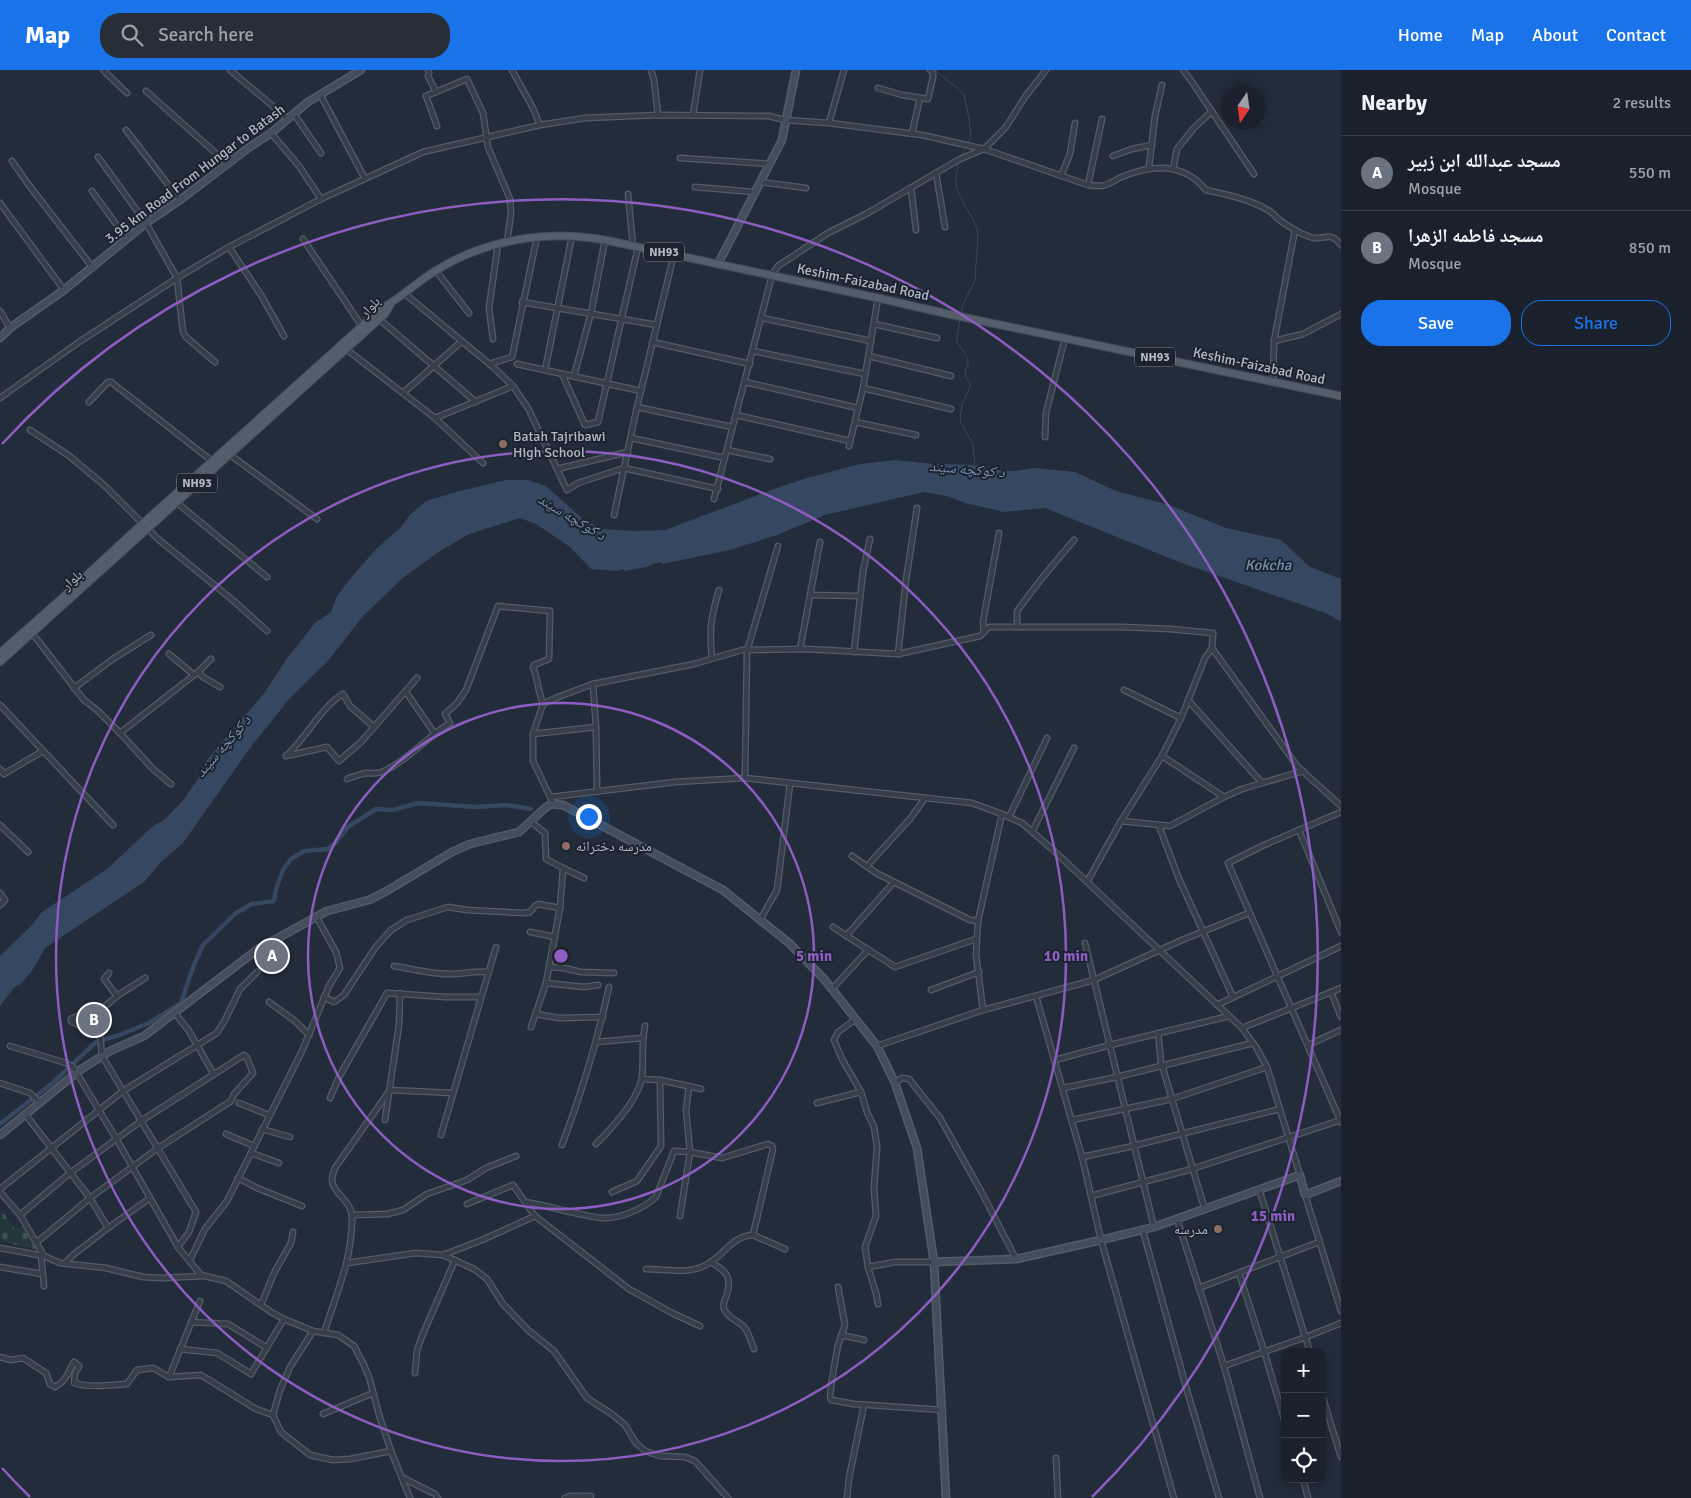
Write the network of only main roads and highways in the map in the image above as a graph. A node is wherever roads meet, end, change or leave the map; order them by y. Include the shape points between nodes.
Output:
1 (392, 303) junction
2 (333, 356) junction
3 (1341, 396) edge
4 (145, 526) junction
5 (64, 600) junction
6 (0, 652) edge
7 (0, 662) edge

1 - 2 main road, بلوار / NH93 via 361,326
1 - 2 main road, بلوار / NH93 via 385,314 346,349
1 - 3 main road, Keshim-Faizabad Road / NH93 via 436,271 464,256 498,244 537,236 572,236 674,254
2 - 4 main road, بلوار / NH93 via 212,461
2 - 4 main road, بلوار / NH93 via 176,502
4 - 5 main road, بلوار / NH93
5 - 6 main road, بلوار / NH93
5 - 7 main road, بلوار / NH93

